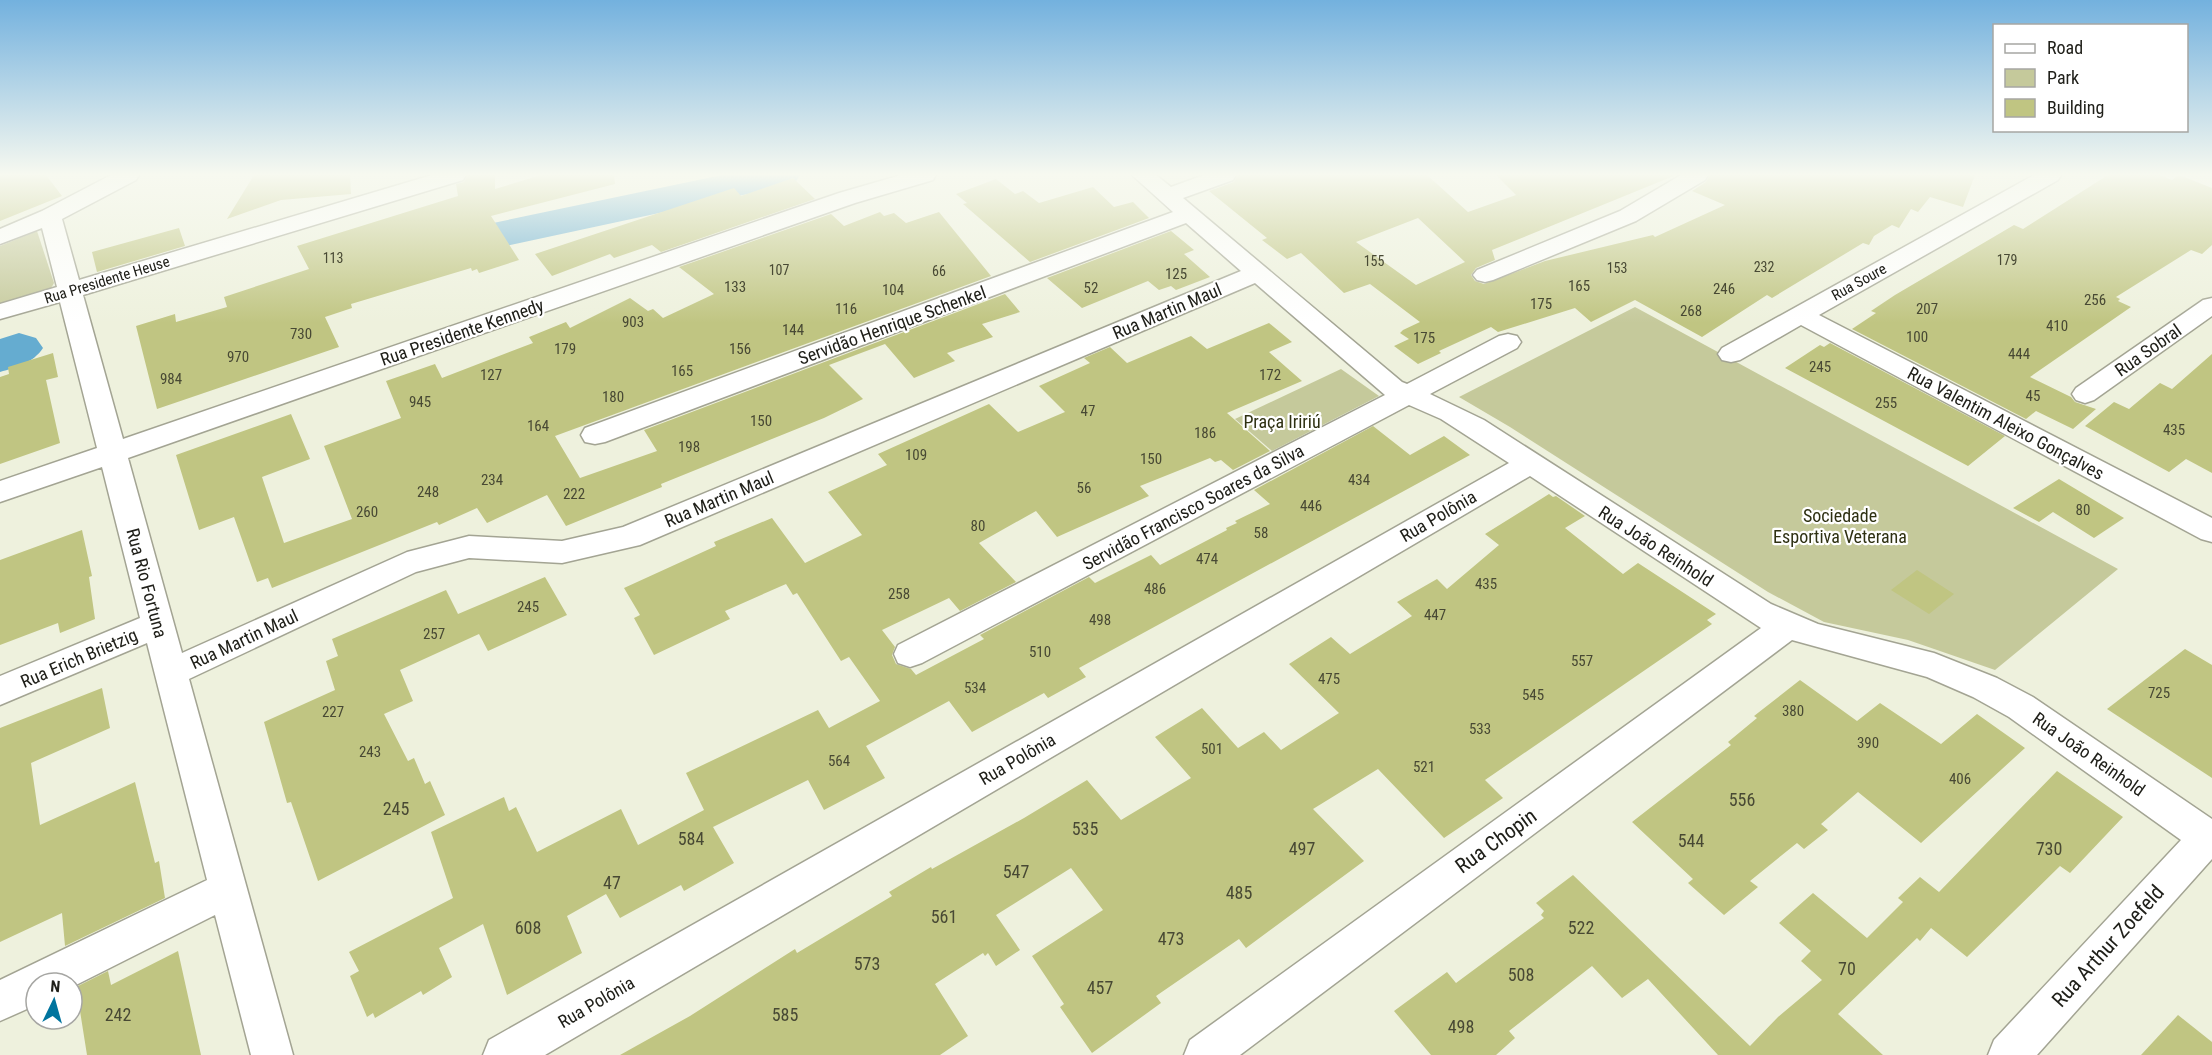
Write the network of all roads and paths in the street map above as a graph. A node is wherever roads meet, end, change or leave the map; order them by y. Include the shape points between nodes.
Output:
1 (30, 224) edge
2 (52, 224) edge
3 (292, 224) edge
4 (772, 224) edge
5 (1129, 224) edge
6 (1201, 224) edge
7 (1608, 224) edge
8 (1962, 224) edge
9 (0, 237) edge
10 (1258, 273) junction
11 (1485, 275) dead end
12 (70, 291) junction
13 (2212, 305) edge
14 (0, 312) edge
15 (1800, 315) junction
16 (1508, 342) dead end
17 (1731, 354) dead end
18 (2085, 394) dead end
19 (1407, 395) junction
20 (595, 435) dead end
21 (112, 454) junction
22 (1529, 464) junction
23 (0, 492) edge
24 (2212, 531) edge
25 (158, 624) junction
26 (1786, 627) junction
27 (910, 654) dead end
28 (171, 673) junction
29 (0, 691) edge
30 (2210, 838) edge
31 (228, 889) junction
32 (61, 971) edge
33 (24, 989) edge
34 (0, 1001) edge
35 (272, 1055) edge
36 (504, 1055) edge
37 (1205, 1055) edge
38 (2009, 1055) edge

1 - 9 street
2 - 12 street, Rua Rio Fortuna
3 - 12 street, Rua Presidente Heuse
4 - 21 street, Rua Presidente Kennedy
5 - 20 street, Servidão Henrique Schenkel
6 - 10 street, Rua João Reinhold
7 - 11 street
8 - 15 street, Rua Soure
10 - 19 street, Rua João Reinhold via 1393,388
10 - 28 street, Rua Martin Maul via 629,537 562,552 469,547 407,563
12 - 14 street, Rua Presidente Heuse
12 - 21 street, Rua Rio Fortuna
13 - 18 street, Rua Sobral
15 - 17 street, Rua Soure
15 - 24 street, Rua Valentim Aleixo Gonçalves
16 - 19 street, Servidão Francisco Soares da Silva
19 - 22 street, Rua João Reinhold via 1451,413
19 - 27 street, Servidão Francisco Soares da Silva
21 - 23 street, Rua Presidente Kennedy
21 - 25 street, Rua Rio Fortuna
22 - 26 street, Rua João Reinhold
22 - 36 street, Rua Polônia
25 - 28 street, Rua Rio Fortuna
25 - 29 street, Rua Erich Brietzig
26 - 30 street, Rua João Reinhold via 1923,663 1991,690
26 - 37 street, Rua Chopin
28 - 31 street, Rua Rio Fortuna
30 - 38 street, Rua Arthur Zoefeld
31 - 32 street
31 - 35 street, Rua Rio Fortuna
33 - 34 street

